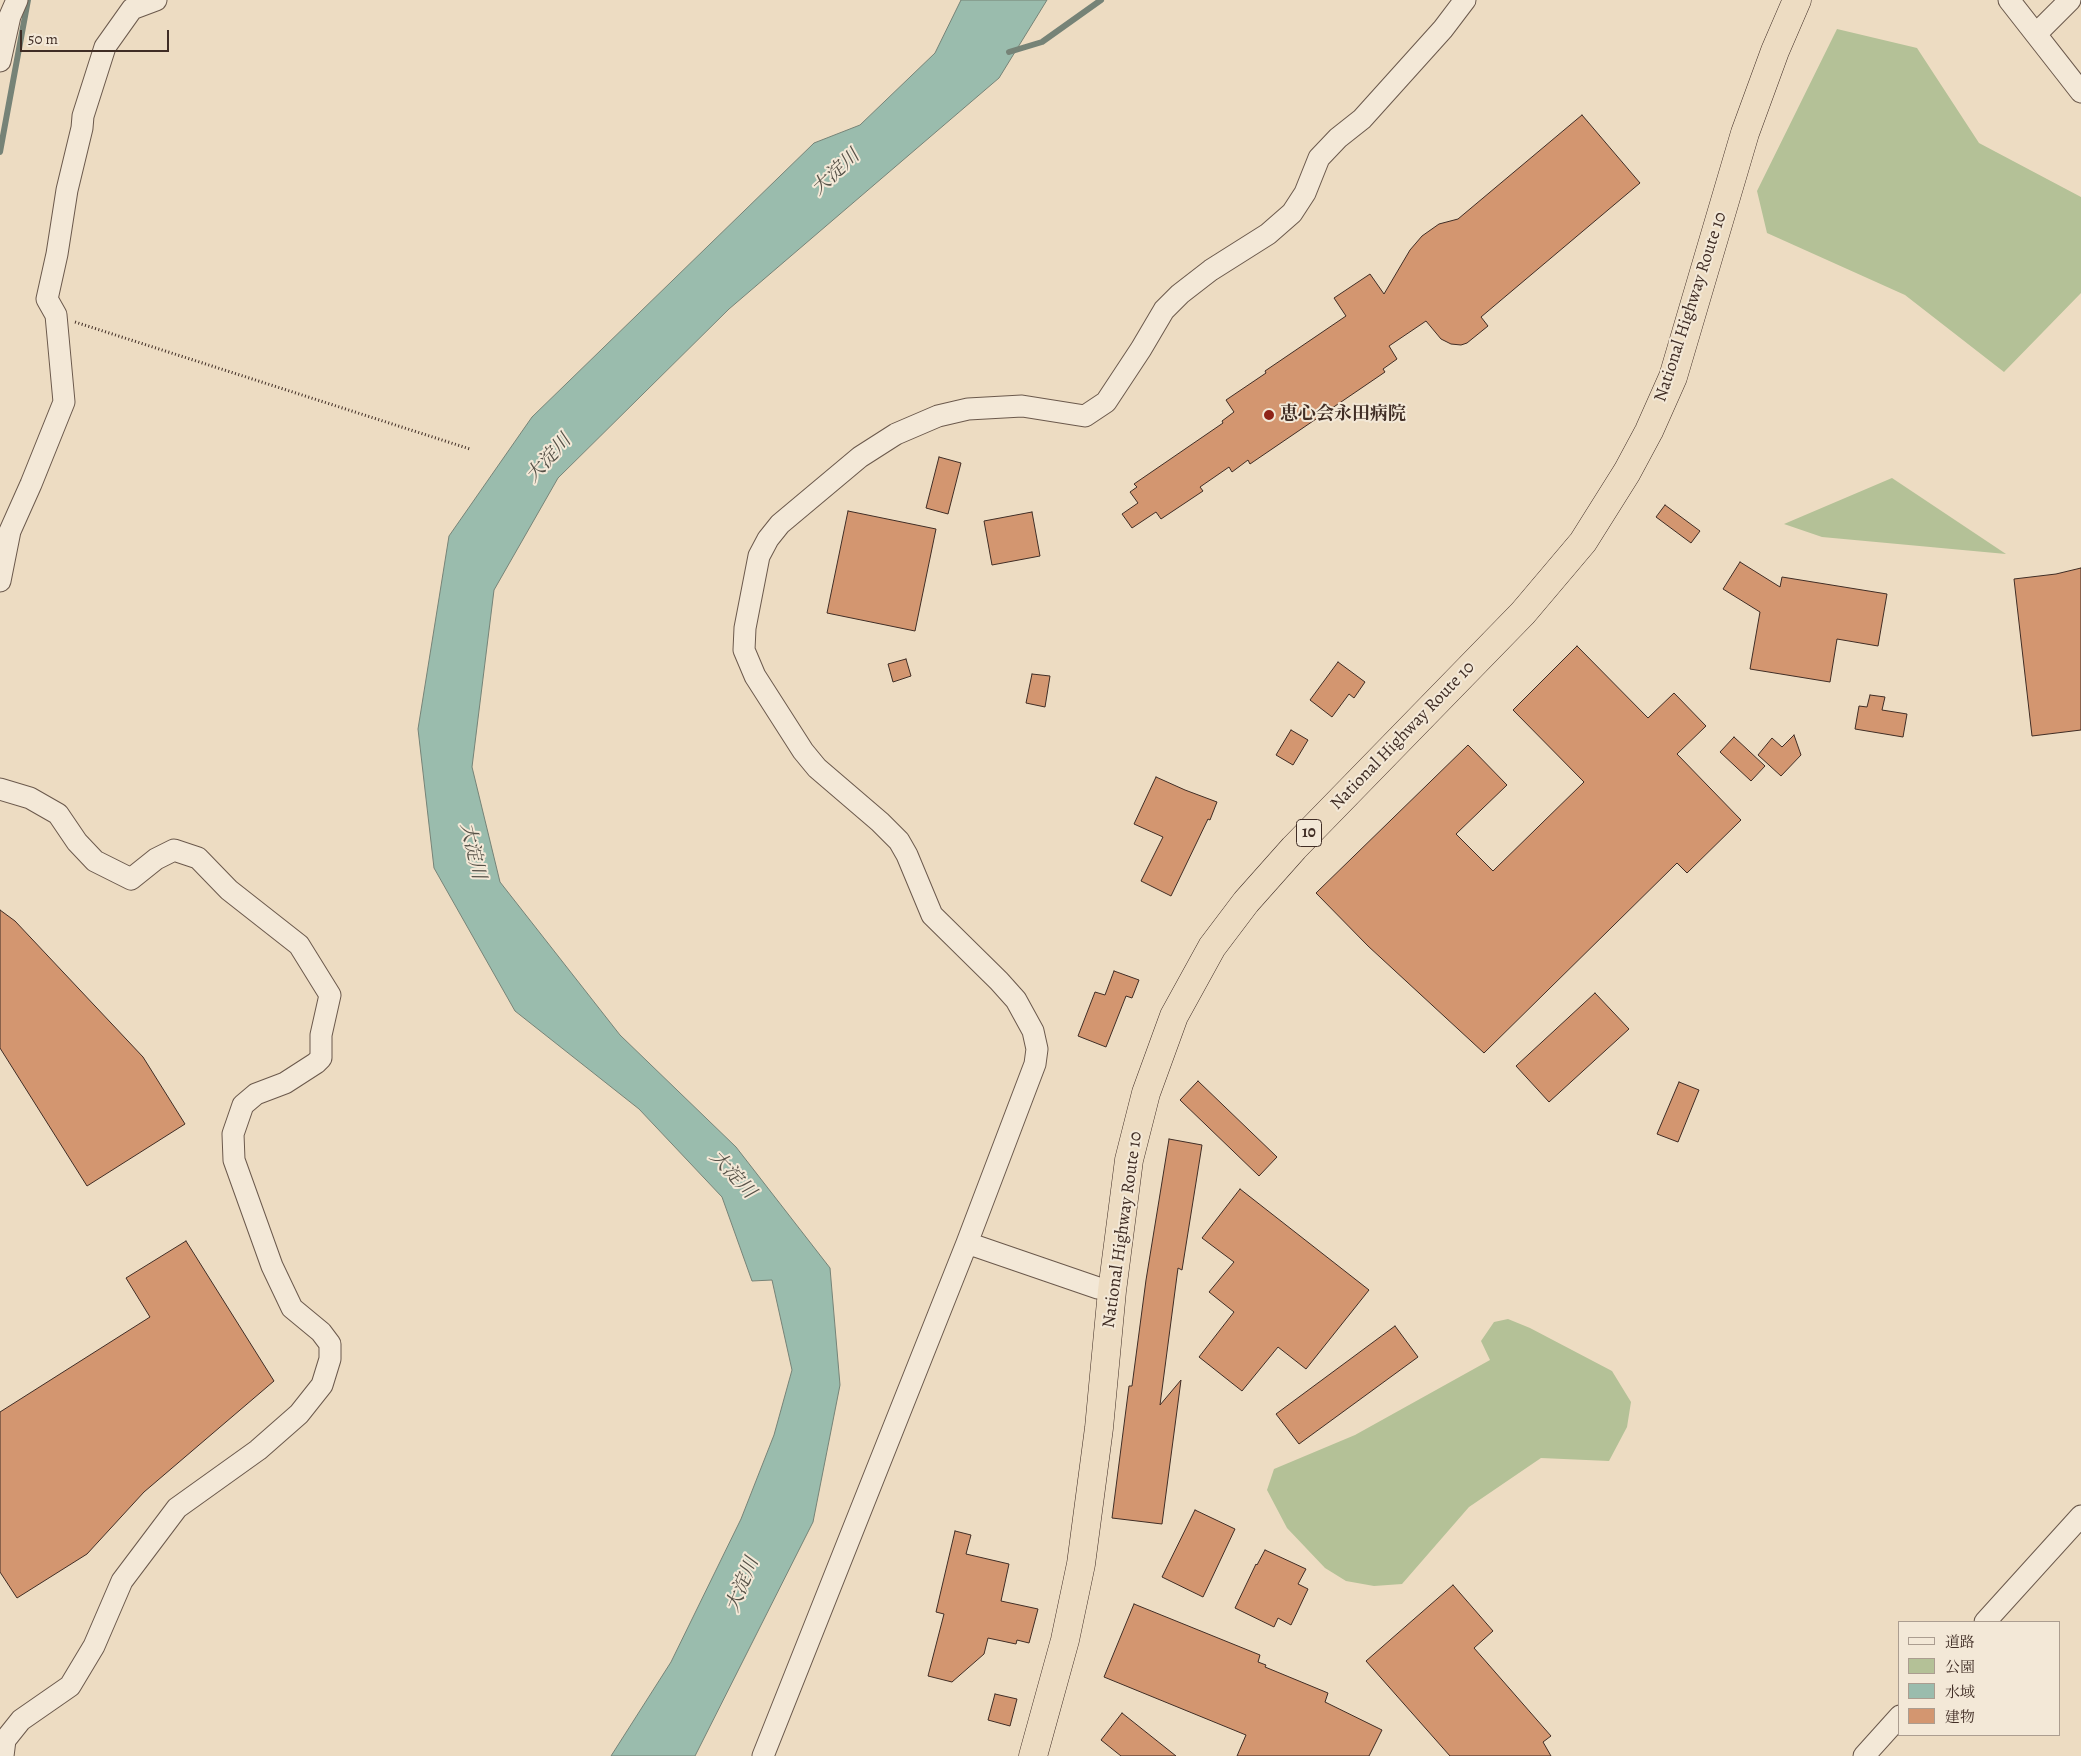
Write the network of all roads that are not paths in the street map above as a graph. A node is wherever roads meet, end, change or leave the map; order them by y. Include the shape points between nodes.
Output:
1 (18, 0) edge
2 (156, 0) edge
3 (1465, 0) edge
4 (1797, 0) edge
5 (2009, 0) edge
6 (2070, 0) edge
7 (2036, 34) junction
8 (0, 61) edge
9 (2081, 92) edge
10 (0, 581) edge
11 (0, 790) edge
12 (967, 1243) junction
13 (1112, 1291) junction
14 (2081, 1516) edge
15 (1986, 1621) edge
16 (1898, 1718) edge
17 (3, 1756) edge
18 (763, 1756) edge
19 (1033, 1756) edge
20 (1864, 1756) edge

1 - 8 street via 10,16
2 - 10 street via 132,9 105,48 83,116 47,299 56,315 64,402 10,531
3 - 12 street via 1362,119 1320,158 1305,193 1292,213 1268,234 1211,270 1164,310 1106,402 1085,416 1022,406 968,409 938,416 904,430 860,457 780,524 759,556 744,650 755,676 817,768 899,841 932,915 1016,1000 1033,1031 1037,1049 1035,1064
4 - 13 highway, National Highway Route 10 / 10 via 1745,133 1673,377 1627,472 1583,542 1523,613 1294,848 1246,902 1212,947 1174,1016 1146,1093 1129,1160
5 - 7 street
6 - 7 street
7 - 9 street
11 - 17 street via 30,798 58,814 95,861 131,879 156,859 174,850 198,858 229,890 299,945 330,995 321,1035 321,1058 285,1084 256,1094 243,1105 233,1134 234,1160 272,1266 292,1308 321,1332 330,1344 330,1359 322,1385 299,1414 258,1450 177,1508 122,1581 94,1646 70,1686 21,1720 4,1740
12 - 13 street
12 - 18 street
13 - 19 highway, National Highway Route 10 / 10 via 1100,1428 1081,1564 1065,1640
14 - 15 street
16 - 20 street

